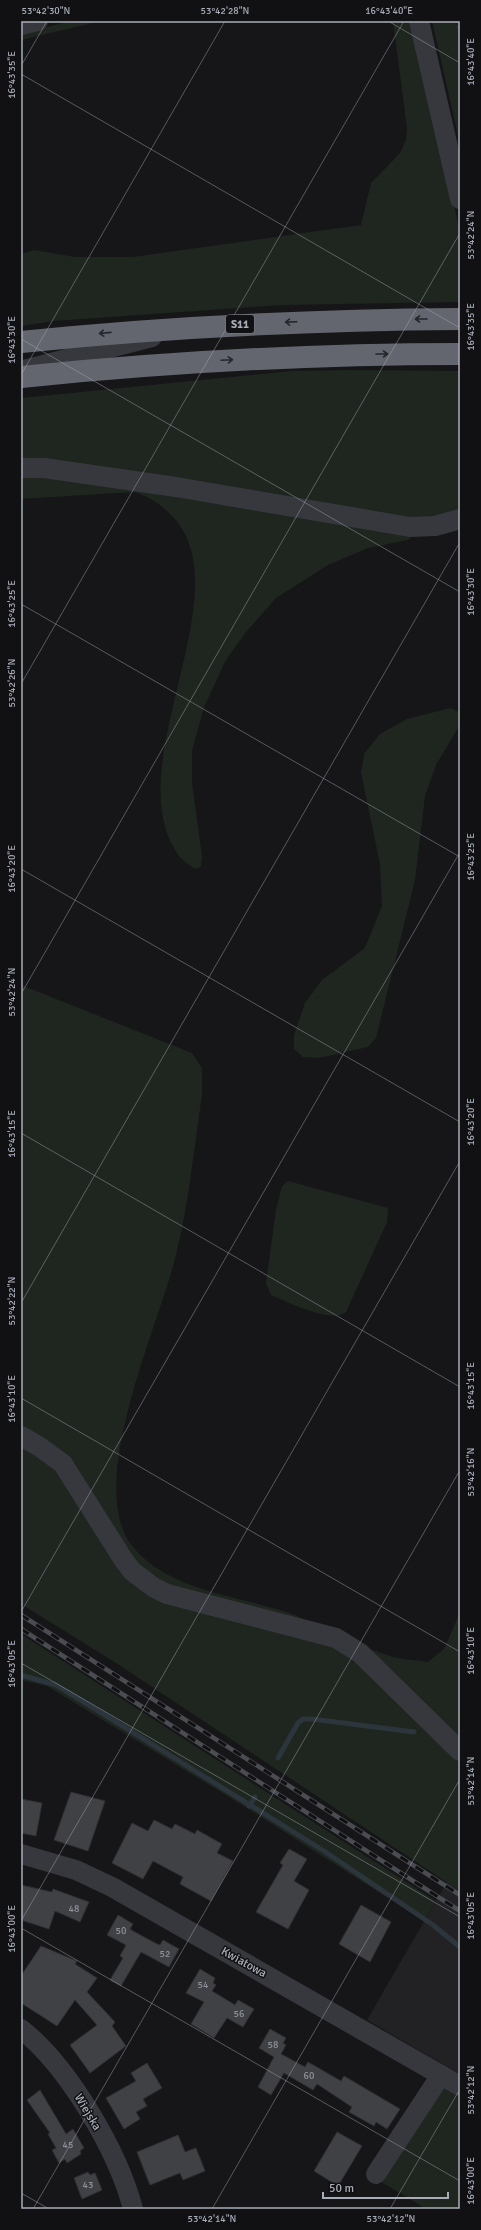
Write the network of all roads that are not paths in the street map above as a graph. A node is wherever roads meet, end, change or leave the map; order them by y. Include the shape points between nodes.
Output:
1 (38, 21) edge
2 (419, 21) edge
3 (21, 25) edge
4 (460, 199) edge
5 (460, 319) edge
6 (194, 326) junction
7 (21, 342) edge
8 (21, 350) edge
9 (85, 354) junction
10 (460, 354) edge
11 (194, 362) junction
12 (21, 371) edge
13 (21, 377) edge
14 (21, 468) edge
15 (460, 519) edge
16 (21, 1436) edge
17 (460, 1751) edge
18 (21, 1854) edge
19 (21, 2029) edge
20 (440, 2075) junction
21 (460, 2086) edge
22 (376, 2174) dead end
23 (133, 2209) edge

1 - 3 street
2 - 4 street
5 -> 6 highway, S11
6 -> 7 highway, S11
6 - 9 street
8 - 9 street
9 - 11 street
9 - 12 street
11 -> 10 highway via 343,354
11 - 13 highway
14 - 15 street via 44,468 176,487 410,527 435,526
16 - 17 street via 63,1464 123,1559 142,1580 168,1594 336,1638 360,1653
18 - 20 street, Kwiatowa via 76,1870 112,1887
19 - 23 street, Wiejska via 50,2058 88,2111 113,2157
20 - 21 street, Kwiatowa
20 - 22 street

